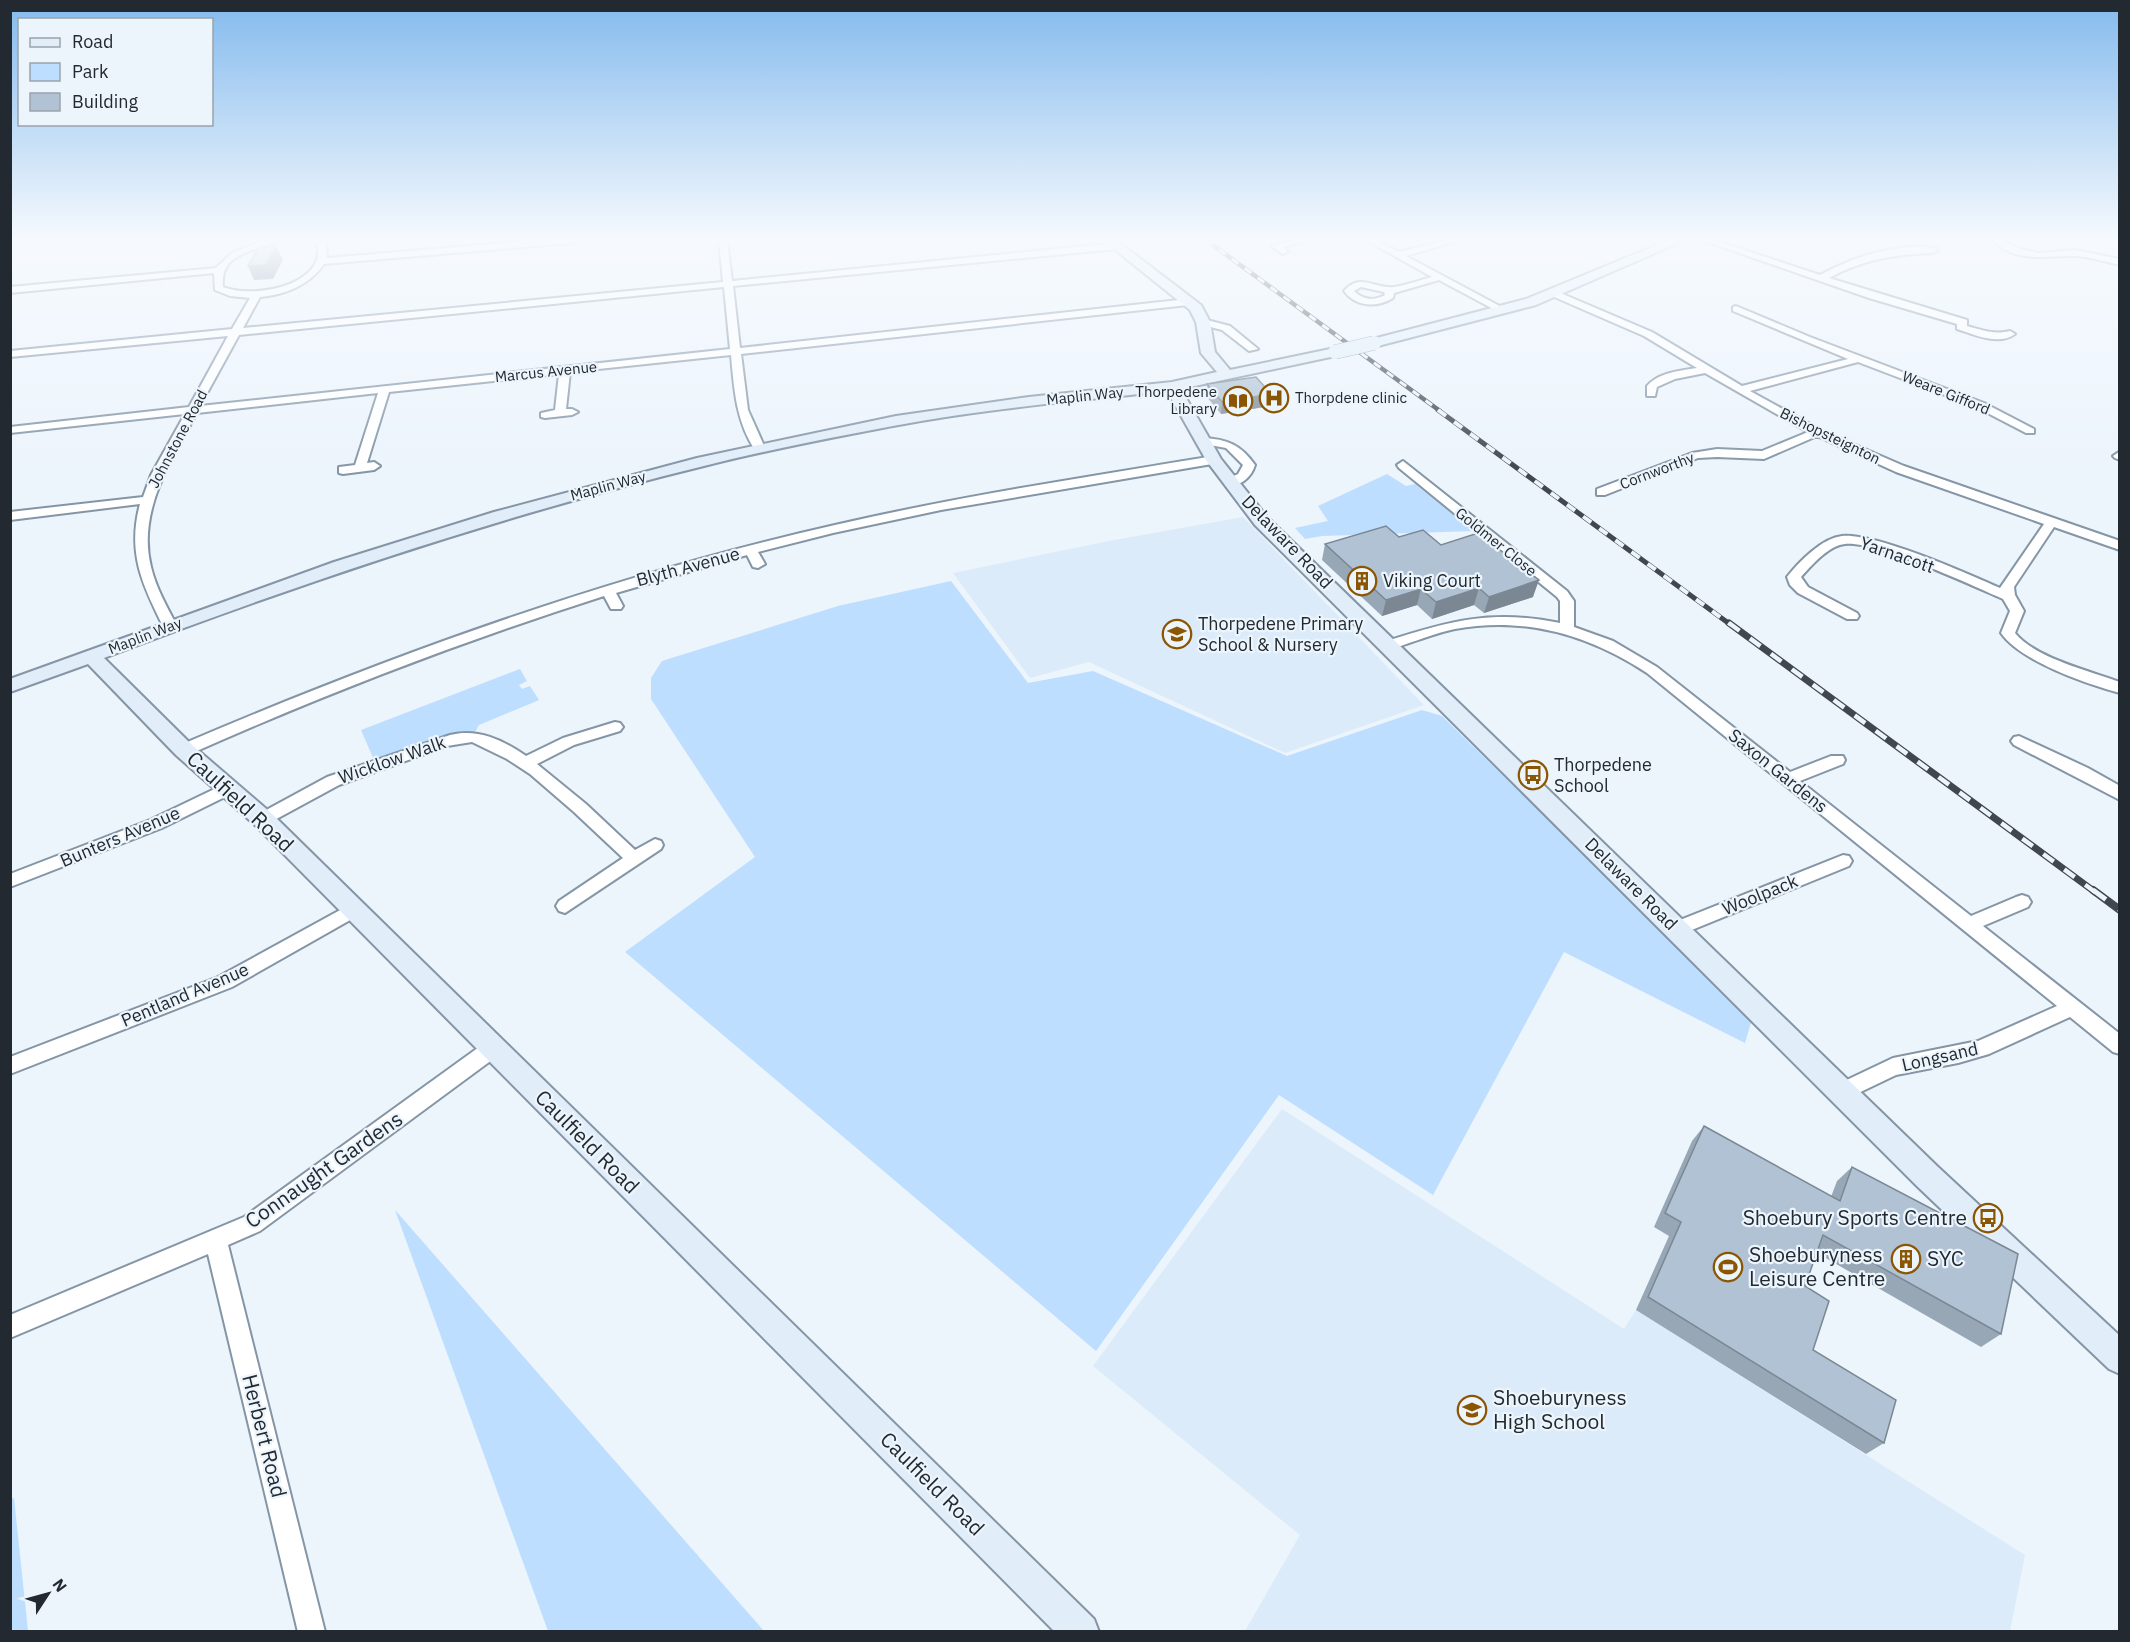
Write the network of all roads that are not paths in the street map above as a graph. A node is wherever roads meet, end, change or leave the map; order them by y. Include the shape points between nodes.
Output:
1 (244, 317) edge
2 (386, 317) edge
3 (731, 317) edge
4 (1053, 317) edge
5 (1201, 317) edge
6 (1476, 317) edge
7 (1608, 317) edge
8 (1746, 317) edge
9 (1944, 317) edge
10 (1203, 321) junction
11 (236, 331) junction
12 (2010, 334) dead end
13 (1993, 335) junction
14 (1996, 348) dead end
15 (1253, 350) dead end
16 (735, 351) junction
17 (10, 354) edge
18 (1859, 359) junction
19 (1707, 369) junction
20 (565, 370) junction
21 (1227, 375) junction
22 (1172, 386) junction
23 (385, 389) junction
24 (1740, 390) junction
25 (1651, 394) dead end
26 (194, 410) junction
27 (545, 415) dead end
28 (10, 430) edge
29 (2030, 431) dead end
30 (1817, 432) junction
31 (759, 448) junction
32 (1209, 450) junction
33 (1403, 465) dead end
34 (374, 466) dead end
35 (360, 468) junction
36 (343, 470) dead end
37 (1601, 492) dead end
38 (147, 500) junction
39 (10, 516) edge
40 (896, 516) junction
41 (2051, 523) junction
42 (901, 529) dead end
43 (2120, 546) edge
44 (751, 550) junction
45 (758, 564) dead end
46 (608, 590) junction
47 (2008, 596) junction
48 (616, 606) dead end
49 (1852, 616) dead end
50 (170, 626) junction
51 (1567, 629) junction
52 (1389, 645) junction
53 (91, 656) junction
54 (10, 686) edge
55 (2120, 688) edge
56 (615, 727) dead end
57 (2019, 741) dead end
58 (184, 750) junction
59 (1837, 760) dead end
60 (525, 764) junction
61 (1788, 779) junction
62 (227, 789) junction
63 (2120, 794) edge
64 (263, 819) junction
65 (655, 845) dead end
66 (634, 859) junction
67 (1843, 861) dead end
68 (10, 881) edge
69 (2022, 902) dead end
70 (566, 906) dead end
71 (353, 910) junction
72 (1970, 924) junction
73 (1676, 929) junction
74 (2072, 1008) junction
75 (2120, 1046) edge
76 (493, 1048) junction
77 (10, 1066) edge
78 (1841, 1092) junction
79 (216, 1241) junction
80 (10, 1326) edge
81 (2120, 1358) edge
82 (312, 1632) edge
83 (1081, 1632) edge

1 - 11 street, Johnstone Road
2 - 11 street
3 - 16 street
4 - 16 street, Marcus Avenue
5 - 10 street
6 - 21 street, Maplin Way, bridge
7 - 19 street, Bishopsteignton via 1648,334
8 - 18 street, Weare Gifford
9 - 13 street via 1963,322 1961,327
10 - 15 street via 1226,328
10 - 21 street via 1208,353
11 - 17 street
11 - 26 street, Johnstone Road
12 - 13 street
13 - 14 street
16 - 20 street, Marcus Avenue
16 - 31 street via 742,410
18 - 24 street
18 - 29 street, Weare Gifford via 1980,405
19 - 24 street, Bishopsteignton
19 - 25 street via 1663,379 1652,386
20 - 23 street, Marcus Avenue
20 - 27 street via 566,413
21 - 22 street, Maplin Way
22 - 31 street, Maplin Way via 896,421
22 - 32 street, Delaware Road
23 - 26 street, Marcus Avenue
23 - 35 street
24 - 30 street, Bishopsteignton
26 - 28 street, Marcus Avenue
26 - 38 street, Johnstone Road
30 - 37 street, Cornworthy via 1764,455 1696,455
30 - 41 street, Bishopsteignton via 1900,469
31 - 50 street, Maplin Way via 500,516
32 - 40 street, Blyth Avenue
32 - 52 street, Delaware Road via 1262,521
33 - 51 street, Goldmer Close via 1411,478 1562,594 1567,601
34 - 35 street
35 - 36 street
38 - 39 street
38 - 50 street, Johnstone Road via 140,539 141,560
40 - 42 street
40 - 44 street, Blyth Avenue
41 - 43 street, Bishopsteignton
41 - 47 street via 2007,587
44 - 45 street
44 - 46 street, Blyth Avenue
46 - 48 street
46 - 58 street, Blyth Avenue via 411,658
47 - 49 street, Yarnacott via 1868,543 1842,540 1794,577 1803,590
47 - 55 street via 2018,606 2008,633 2016,644
50 - 53 street, Maplin Way
51 - 52 street, Saxon Gardens via 1523,622 1474,622
51 - 61 street, Saxon Gardens via 1638,659
52 - 73 street, Delaware Road
53 - 54 street, Maplin Way
53 - 58 street, Caulfield Road
56 - 60 street via 590,729
57 - 63 street
58 - 62 street, Caulfield Road
59 - 61 street
60 - 64 street, Wicklow Walk via 485,741 459,737 333,781
60 - 66 street, Wicklow Walk
61 - 72 street, Saxon Gardens
62 - 64 street, Caulfield Road
62 - 68 street, Bunters Avenue via 156,824
64 - 71 street, Caulfield Road
65 - 66 street
66 - 70 street
67 - 73 street, Woolpack
69 - 72 street
71 - 76 street, Caulfield Road
71 - 77 street, Pentland Avenue via 225,982
72 - 74 street, Saxon Gardens
73 - 78 street, Delaware Road
74 - 75 street, Saxon Gardens
74 - 78 street, Longsand via 1982,1048 1893,1067
76 - 79 street, Connaught Gardens via 252,1224
76 - 83 street, Caulfield Road
78 - 81 street, Delaware Road
79 - 80 street, Connaught Gardens
79 - 82 street, Herbert Road

